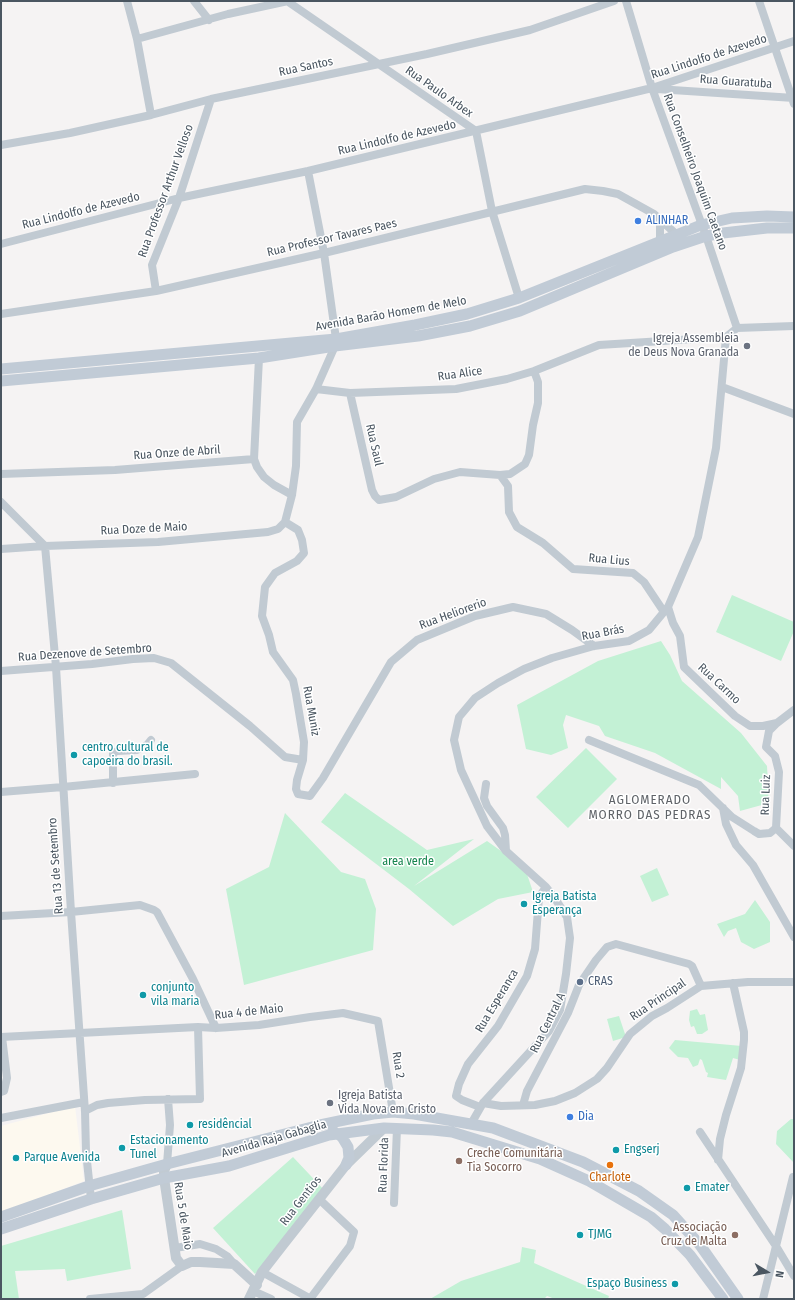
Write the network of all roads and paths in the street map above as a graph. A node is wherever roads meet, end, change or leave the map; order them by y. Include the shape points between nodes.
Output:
1 (127, 1) edge
2 (194, 1) edge
3 (288, 1) edge
4 (614, 1) edge
5 (626, 1) edge
6 (759, 1) edge
7 (209, 20) junction
8 (137, 39) junction
9 (794, 41) edge
10 (775, 47) junction
11 (379, 64) junction
12 (652, 88) junction
13 (211, 99) junction
14 (793, 100) edge
15 (151, 116) junction
16 (476, 131) junction
17 (1, 145) edge
18 (308, 171) junction
19 (179, 198) junction
20 (492, 211) junction
21 (794, 217) edge
22 (660, 220) junction
23 (701, 225) junction
24 (794, 228) edge
25 (676, 234) junction
26 (706, 236) junction
27 (660, 240) junction
28 (1, 244) edge
29 (324, 253) junction
30 (156, 291) junction
31 (519, 298) junction
32 (1, 314) edge
33 (794, 326) edge
34 (737, 328) junction
35 (726, 337) junction
36 (336, 342) junction
37 (259, 358) junction
38 (1, 369) edge
39 (534, 371) junction
40 (2, 380) edge
41 (722, 386) junction
42 (316, 389) junction
43 (350, 393) junction
44 (794, 414) edge
45 (254, 459) junction
46 (1, 474) edge
47 (500, 475) junction
48 (292, 495) junction
49 (1, 502) edge
50 (285, 522) junction
51 (44, 546) junction
52 (1, 549) edge
53 (666, 610) junction
54 (594, 646) junction
55 (56, 667) junction
56 (1, 671) edge
57 (794, 710) edge
58 (777, 723) junction
59 (151, 740) dead end
60 (589, 740) dead end
61 (303, 760) junction
62 (195, 774) dead end
63 (113, 783) junction
64 (486, 784) dead end
65 (63, 788) junction
66 (1, 792) edge
67 (298, 794) joint
68 (723, 808) junction
69 (776, 828) junction
70 (794, 846) edge
71 (506, 851) junction
72 (546, 887) junction
73 (71, 912) junction
74 (1, 916) edge
75 (794, 936) edge
76 (565, 978) junction
77 (794, 982) edge
78 (733, 983) junction
79 (579, 984) junction
80 (701, 986) junction
81 (378, 1021) joint
82 (198, 1027) junction
83 (216, 1028) junction
84 (79, 1033) junction
85 (2, 1037) edge
86 (1, 1092) edge
87 (168, 1099) junction
88 (84, 1102) junction
89 (523, 1105) junction
90 (480, 1106) junction
91 (85, 1111) junction
92 (393, 1112) junction
93 (1, 1118) edge
94 (471, 1124) junction
95 (320, 1125) junction
96 (484, 1126) junction
97 (384, 1128) junction
98 (397, 1128) junction
99 (700, 1132) dead end
100 (338, 1134) junction
101 (718, 1160) junction
102 (167, 1164) junction
103 (346, 1165) junction
104 (793, 1177) edge
105 (164, 1178) junction
106 (89, 1186) junction
107 (92, 1199) junction
108 (320, 1199) junction
109 (394, 1203) dead end
110 (1, 1217) edge
111 (1, 1229) edge
112 (776, 1246) junction
113 (175, 1248) junction
114 (234, 1264) junction
115 (182, 1266) junction
116 (262, 1272) junction
117 (794, 1276) edge
118 (253, 1292) edge
119 (90, 1299) edge
120 (271, 1299) edge
121 (311, 1299) edge
122 (723, 1299) edge
123 (738, 1299) edge
124 (764, 1299) edge

1 - 8 street
2 - 7 street
3 - 7 street
3 - 11 street, Rua Paulo Arbex
4 - 11 street, Rua Santos via 530,30
5 - 12 street, Rua Conselheiro Joaquim Caetano
6 - 10 street
7 - 8 street
8 - 15 street
9 - 10 street, Rua Lindolfo de Azevedo
10 - 12 street, Rua Lindolfo de Azevedo
10 - 14 street
11 - 13 street, Rua Santos
11 - 16 street, Rua Paulo Arbex
12 - 14 street, Rua Guaratuba
12 - 16 street, Rua Lindolfo de Azevedo
12 - 23 street, Rua Conselheiro Joaquim Caetano
13 - 15 street, Rua Santos
13 - 19 street, Rua Professor Arthur Velloso
15 - 17 street, Rua Santos
16 - 18 street, Rua Lindolfo de Azevedo
16 - 20 street, Rua Paulo Arbex
18 - 19 street, Rua Lindolfo de Azevedo
18 - 29 street
19 - 28 street, Rua Lindolfo de Azevedo
19 - 30 street, Rua Professor Arthur Velloso via 152,266
20 - 22 street, Rua Professor Tavares Paes via 585,189 618,194
20 - 29 street, Rua Professor Tavares Paes
20 - 31 street, Rua Paulo Arbex
21 - 23 main road, Avenida Barão Homem de Melo via 732,218
22 - 25 street, Rua Professor Tavares Paes
22 - 27 street
23 - 25 main road, Avenida Barão Homem de Melo
23 - 26 street, Rua Conselheiro Joaquim Caetano
24 - 26 main road, Avenida Barão Homem de Melo via 767,228
25 - 27 main road, Avenida Barão Homem de Melo
26 - 34 street, Rua Conselheiro Joaquim Caetano
26 - 36 main road, Avenida Barão Homem de Melo via 673,247 520,312 470,326 418,336
27 - 31 main road, Avenida Barão Homem de Melo
29 - 30 street, Rua Professor Tavares Paes
29 - 36 street
30 - 32 street, Rua Professor Tavares Paes
31 - 36 main road, Avenida Barão Homem de Melo via 467,314
33 - 34 street
34 - 35 street
35 - 39 street, Rua Alice via 599,345
35 - 41 street, Rua Brás
36 - 37 main road via 303,351
36 - 38 main road, Avenida Barão Homem de Melo
36 - 42 street
37 - 40 main road
37 - 45 street
39 - 43 street, Rua Alice via 456,389
39 - 47 street via 538,382 538,403 529,454 525,464 510,474
41 - 44 street
41 - 53 street, Rua Brás via 716,448 698,536
42 - 43 street, Rua Alice
42 - 48 street via 297,422 296,466
43 - 47 street, Rua Saul via 372,490 379,500 396,497 434,479 460,472
45 - 46 street, Rua Onze de Abril via 115,470
45 - 48 street via 264,477
47 - 53 street, Rua Lius via 508,486 509,512 518,527 543,543 573,569 633,573 644,582
48 - 50 street
49 - 51 street
50 - 51 street, Rua Doze de Maio via 278,529 260,532 158,542
50 - 61 street, Rua Muniz via 298,530 304,553 297,561 275,573 264,587 262,616 273,652 293,680 304,742
51 - 52 street, Rua Doze de Maio
51 - 55 street, Rua 13 de Setembro
53 - 54 street, Rua Brás via 649,630 630,642
53 - 58 street, Rua Carmo via 680,636 684,667 735,716 750,726
54 - 67 street, Rua Heliorerio via 546,614 514,607 475,616 417,640 391,662 310,796
54 - 71 street, Rua Brás via 524,669 475,698 459,717 454,740 461,770 487,826
55 - 56 street, Rua Dezenove de Setembro
55 - 61 street, Rua Dezenove de Setembro via 154,658 170,663 285,757
55 - 65 street, Rua 13 de Setembro
57 - 58 street, Rua Carmo
58 - 69 street, Rua Luiz via 769,731 766,748 775,756 779,772
59 - 63 street via 137,750 113,753
60 - 68 street via 699,785
61 - 67 street, Rua Muniz via 297,780
62 - 63 street
63 - 65 street
64 - 71 street via 484,798 503,828
65 - 66 street
65 - 73 street, Rua 13 de Setembro
68 - 69 street via 732,817 759,834 770,833
68 - 75 street via 726,824 736,845 753,865
69 - 70 street
71 - 72 street
72 - 76 street via 567,917 570,938
72 - 90 street, Rua Esperanca via 539,897 535,949 527,976 498,1026 468,1064 459,1084 456,1096
73 - 74 street
73 - 83 street via 140,906 157,912 196,984
73 - 84 street, Rua 13 de Setembro
76 - 79 street
76 - 90 street via 560,1010 548,1031
77 - 78 street, Rua Principal
78 - 80 street, Rua Principal
78 - 101 street via 744,1040 741,1068 720,1139
79 - 80 street, Rua Central A via 607,947 616,944 690,964
79 - 89 street, Rua Central A via 568,1013 527,1091
80 - 89 street, Rua Principal via 652,1016 630,1034 597,1079 555,1102
81 - 83 street, Rua 4 de Maio via 343,1013 259,1025
81 - 92 street, Rua 2
82 - 83 street, Rua 4 de Maio
82 - 84 street, Rua 4 de Maio
82 - 87 street via 200,1099
84 - 85 street, Rua 4 de Maio
84 - 88 street, Rua 13 de Setembro
85 - 86 street via 7,1078 4,1091
87 - 91 street via 108,1103
87 - 102 street via 170,1125
88 - 91 street, Rua 13 de Setembro
88 - 93 street
89 - 90 street, Rua Principal
90 - 94 street
90 - 96 street
91 - 106 street, Rua 13 de Setembro
92 - 94 main road, Avenida Raja Gabaglia
92 - 95 main road, Avenida Raja Gabaglia
94 - 96 main road, Avenida Raja Gabaglia
95 - 100 main road
95 - 102 main road, Avenida Raja Gabaglia
96 - 123 main road, Avenida Raja Gabaglia via 583,1162 645,1195 673,1215 700,1245
97 - 98 main road, Avenida Raja Gabaglia
97 - 100 main road, Avenida Raja Gabaglia
97 - 103 street, Rua Gentios
98 - 109 street, Rua Florida
98 - 122 main road, Avenida Raja Gabaglia via 452,1132 540,1159 589,1181 651,1217 665,1229 690,1255
99 - 101 street
100 - 103 main road via 348,1147 349,1158
100 - 105 main road, Avenida Raja Gabaglia via 228,1166
101 - 112 street
102 - 105 street, Rua 5 de Maio
102 - 106 main road, Avenida Raja Gabaglia
103 - 108 street, Rua Gentios
104 - 112 street
105 - 107 main road, Avenida Raja Gabaglia
105 - 113 street, Rua 5 de Maio
106 - 107 street, Rua 13 de Setembro
106 - 110 main road, Avenida Raja Gabaglia
107 - 111 main road, Avenida Raja Gabaglia
108 - 116 street, Rua Gentios
108 - 121 street via 354,1232 350,1246
112 - 117 street
112 - 124 street
113 - 114 street via 200,1244 216,1249
113 - 115 street, Rua 5 de Maio via 176,1258
114 - 115 street, Rua 5 de Maio via 191,1262
114 - 118 street
115 - 119 street via 143,1294
116 - 118 street, Rua Gentios
116 - 121 street
118 - 120 street

